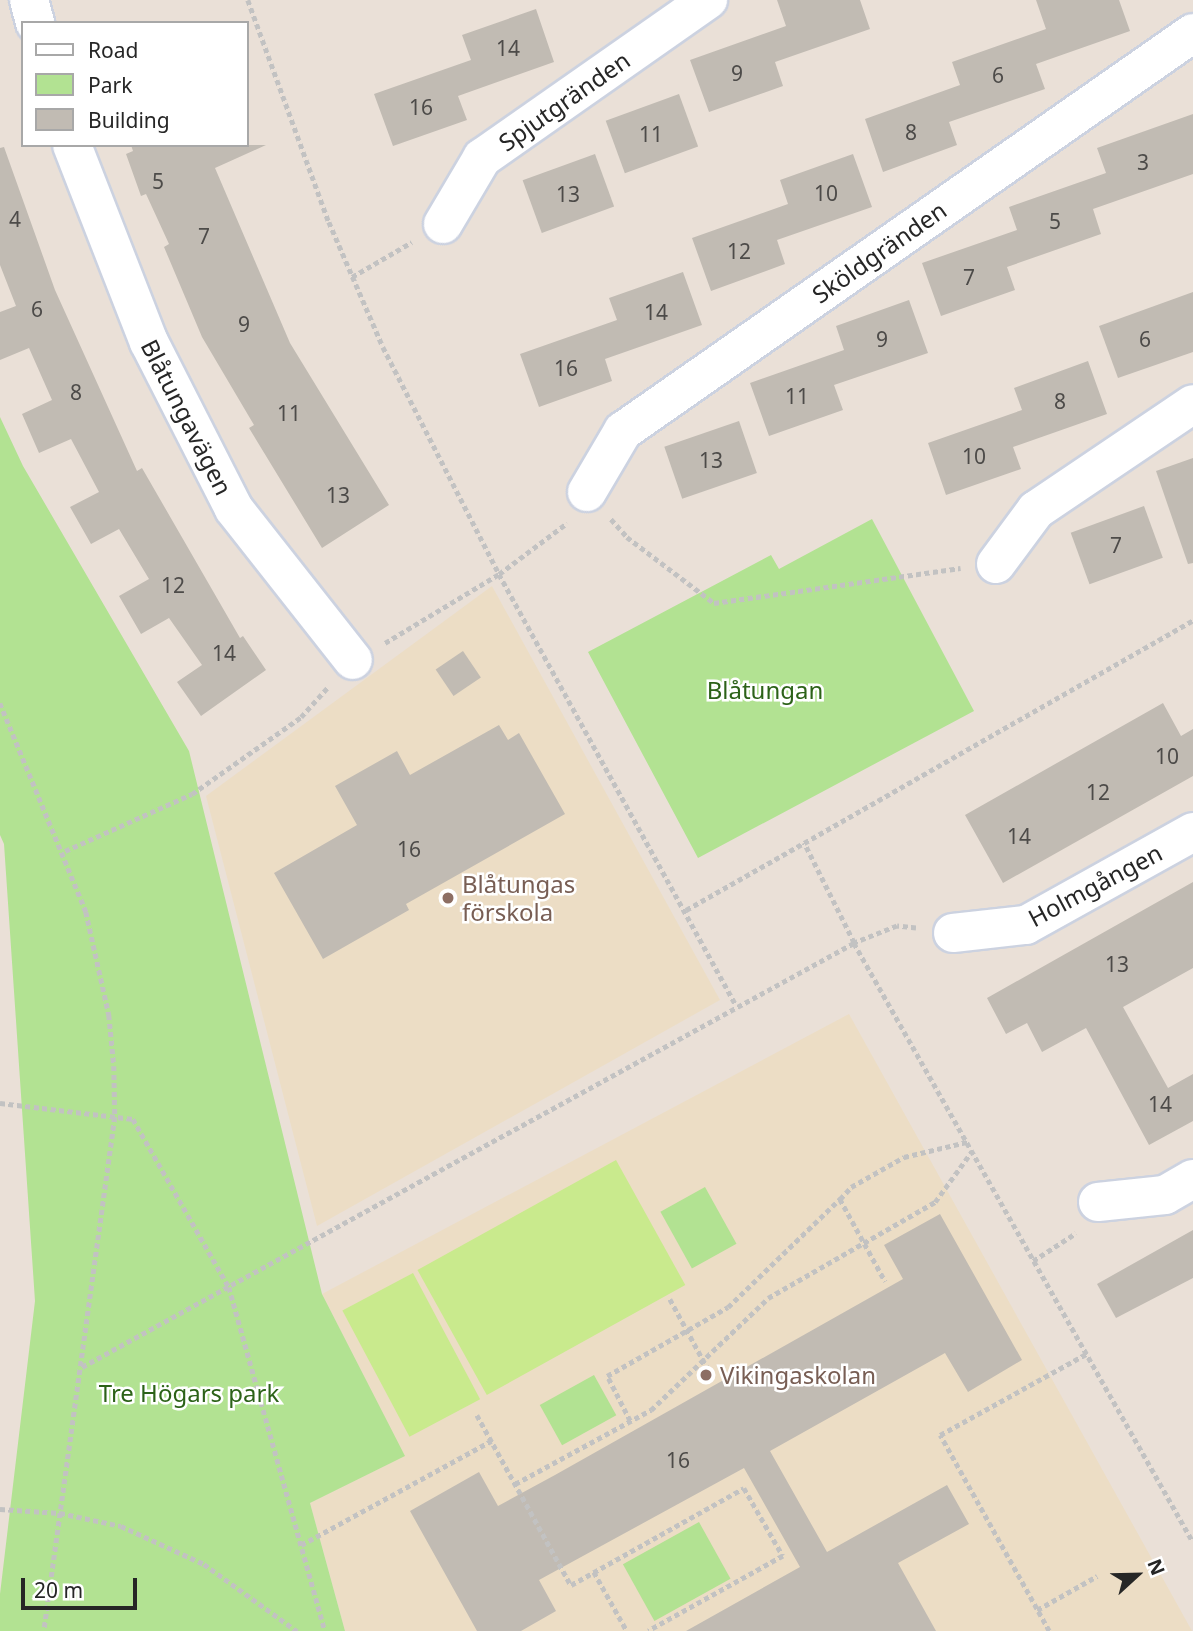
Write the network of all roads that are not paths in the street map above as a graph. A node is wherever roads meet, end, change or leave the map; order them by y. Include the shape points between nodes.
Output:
1 (29, 0) edge
2 (708, 0) edge
3 (34, 21) edge
4 (1193, 33) edge
5 (73, 147) edge
6 (443, 223) road end
7 (1193, 404) edge
8 (587, 492) road end
9 (996, 564) road end
10 (353, 660) road end
11 (1193, 832) edge
12 (953, 933) road end
13 (1193, 1179) edge
14 (1098, 1202) road end

1 - 3 street
2 - 6 street, Spjutgränden via 482,158
4 - 8 street, Sköldgränden via 623,431
5 - 10 street, Blåtungavägen via 149,342 228,498 271,561
7 - 9 street via 1036,510
11 - 12 street, Holmgången via 1026,925
13 - 14 street via 1165,1195

